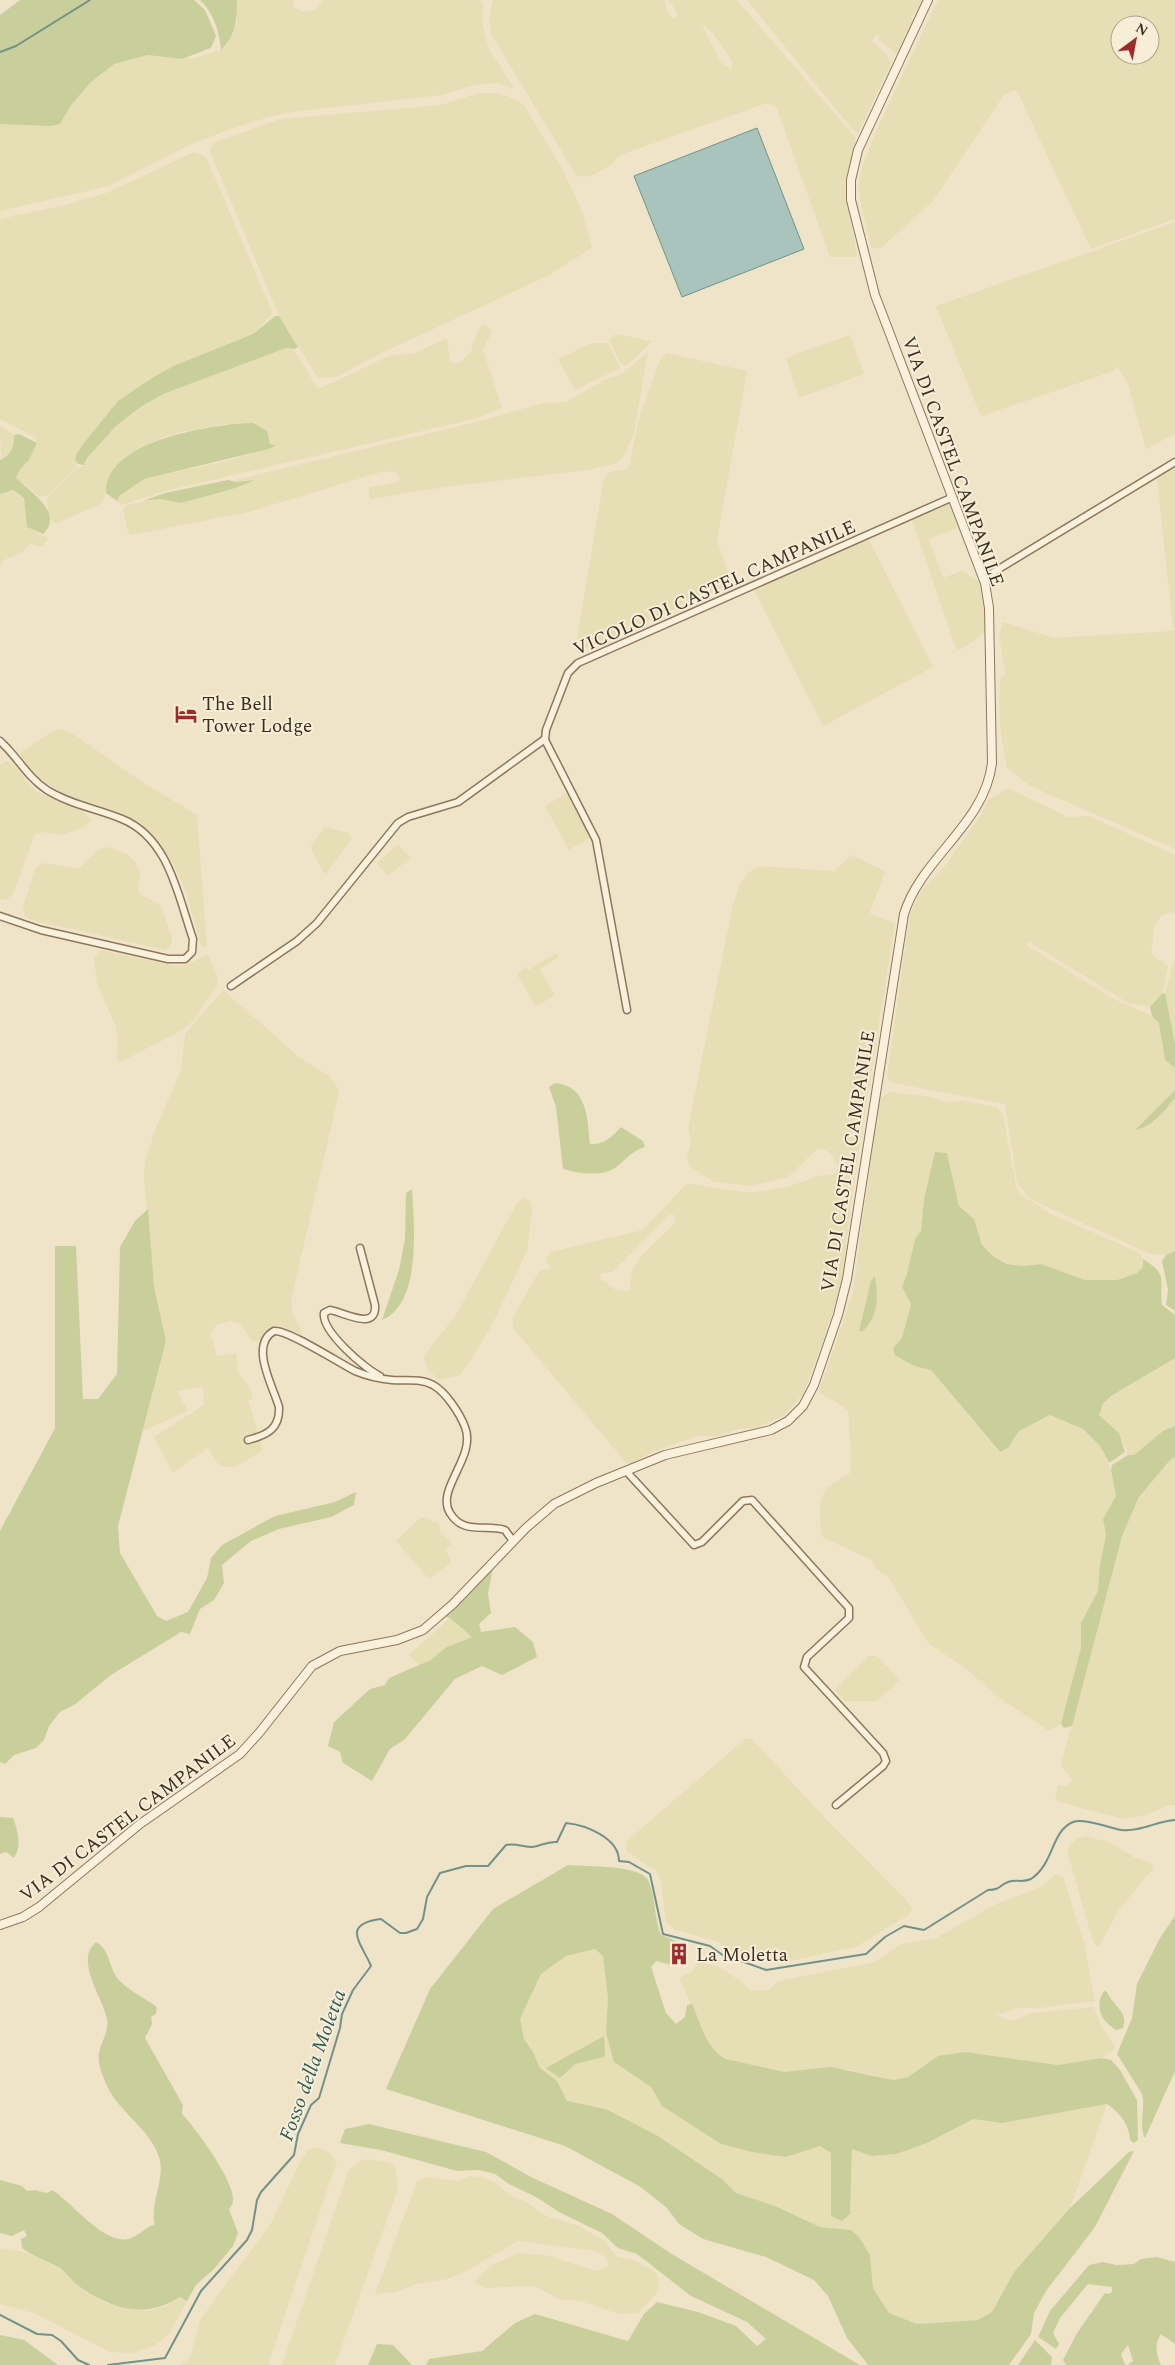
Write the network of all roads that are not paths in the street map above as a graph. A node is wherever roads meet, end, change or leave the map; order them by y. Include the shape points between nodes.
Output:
1 (928, 0) edge
2 (1175, 462) edge
3 (953, 497) junction
4 (984, 578) junction
5 (545, 739) junction
6 (0, 741) edge
7 (0, 916) edge
8 (231, 986) dead end
9 (626, 1010) dead end
10 (360, 1248) dead end
11 (385, 1379) junction
12 (248, 1440) dead end
13 (626, 1471) junction
14 (513, 1541) junction
15 (836, 1805) dead end
16 (0, 1926) edge

1 - 3 street, VIA DI CASTEL CAMPANILE via 858,150 851,193 872,286
2 - 4 street
3 - 4 street, VIA DI CASTEL CAMPANILE
3 - 5 street, VICOLO DI CASTEL CAMPANILE via 576,664 568,673
4 - 13 street, VIA DI CASTEL CAMPANILE via 988,600 992,698 990,775 981,798 917,885 904,914 847,1279 814,1385 799,1411 776,1428 680,1450
5 - 8 street via 458,802 400,821 318,923
5 - 9 street via 596,840
6 - 7 street via 49,791 124,820 150,839 169,868 194,944 190,955 179,960 88,941
10 - 11 street via 375,1313 365,1320 330,1310 324,1313 324,1319 332,1333 354,1356 370,1371
11 - 12 street via 354,1370 286,1332 274,1331 266,1339 262,1351 279,1415 269,1433
11 - 14 street via 425,1382 444,1394 463,1421 468,1437 463,1459 447,1496 449,1512 468,1527 505,1530
13 - 14 street, VIA DI CASTEL CAMPANILE via 557,1503
13 - 15 street via 695,1545 702,1542 744,1500 753,1500 849,1608 851,1615 848,1619 807,1657 804,1665 886,1761
14 - 16 street, VIA DI CASTEL CAMPANILE via 453,1604 419,1632 393,1641 340,1651 316,1663 237,1757 145,1821 39,1907

